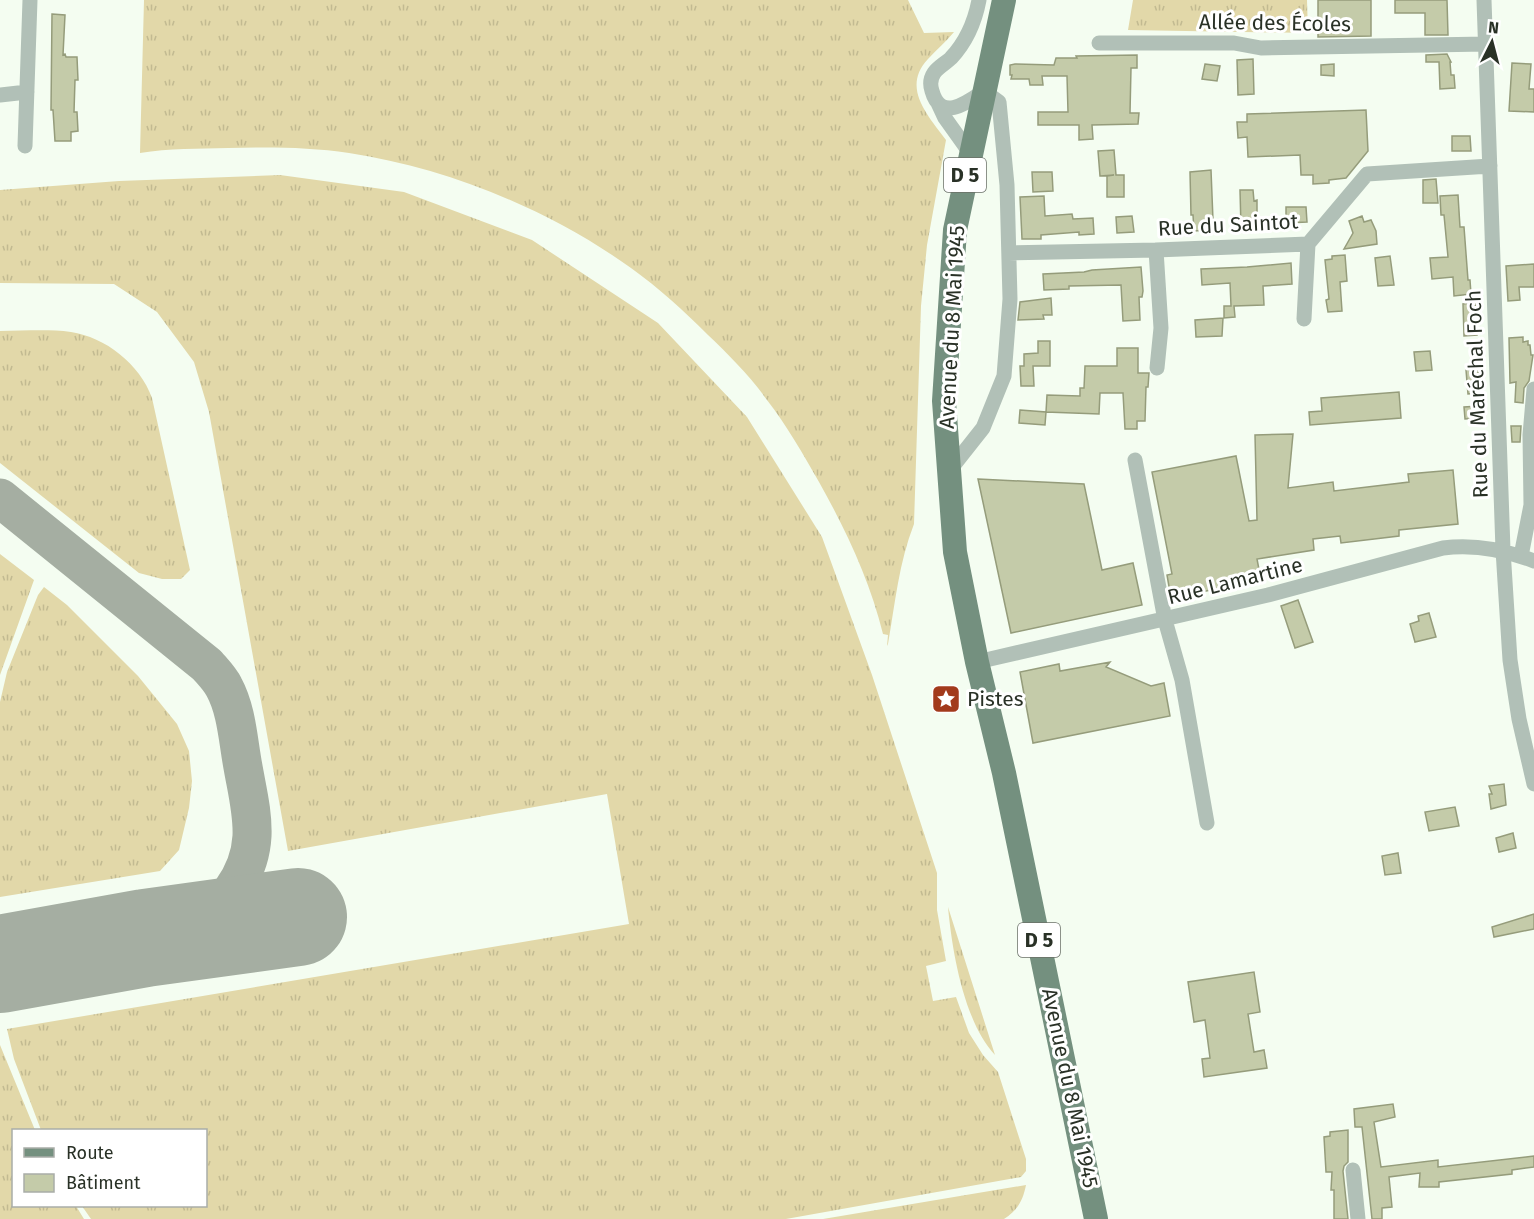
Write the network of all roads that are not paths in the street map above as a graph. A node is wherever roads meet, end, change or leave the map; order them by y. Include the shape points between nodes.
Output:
1 (30, 0) edge
2 (979, 0) edge
3 (1004, 0) edge
4 (1484, 0) edge
5 (1099, 43) dead end
6 (1486, 44) junction
7 (984, 91) junction
8 (27, 92) junction
9 (0, 95) edge
10 (938, 103) junction
11 (25, 146) dead end
12 (970, 153) junction
13 (1490, 166) junction
14 (1308, 244) junction
15 (1156, 250) junction
16 (1009, 253) junction
17 (1304, 319) dead end
18 (1157, 368) dead end
19 (1534, 389) edge
20 (1135, 460) dead end
21 (949, 471) junction
22 (1503, 550) junction
23 (1527, 559) edge
24 (1165, 620) junction
25 (977, 662) junction
26 (1534, 784) edge
27 (1207, 823) dead end
28 (1353, 1170) dead end
29 (1096, 1219) edge
30 (1358, 1219) edge

1 - 8 street
2 - 10 street via 966,38 933,74 931,88
3 - 7 main road, Avenue du 8 Mai 1945 / D 5
4 - 6 street, Rue du Maréchal Foch
5 - 6 street, Allée des Écoles via 1234,43 1261,48
6 - 13 street, Rue du Maréchal Foch
7 - 10 street via 958,107
7 - 12 main road, Avenue du 8 Mai 1945 / D 5
7 - 16 street via 999,102
8 - 9 street
8 - 11 street
10 - 12 street
12 - 21 main road, Avenue du 8 Mai 1945 / D 5 via 955,230 949,296 944,401
13 - 14 street, Rue du Saintot via 1367,174
13 - 22 street, Rue du Maréchal Foch
14 - 15 street, Rue du Saintot
14 - 17 street
15 - 16 street, Rue du Saintot
15 - 18 street via 1161,328
16 - 21 street via 1004,376 983,428
19 - 23 street
20 - 24 street
21 - 25 main road, Avenue du 8 Mai 1945 / D 5 via 955,552
22 - 23 street, Rue Lamartine
22 - 24 street, Rue Lamartine via 1452,547
22 - 26 street, Rue du Maréchal Foch via 1510,660
24 - 25 street, Rue Lamartine
24 - 27 street via 1182,680
25 - 29 main road, Avenue du 8 Mai 1945 / D 5 via 1004,773
28 - 30 street

